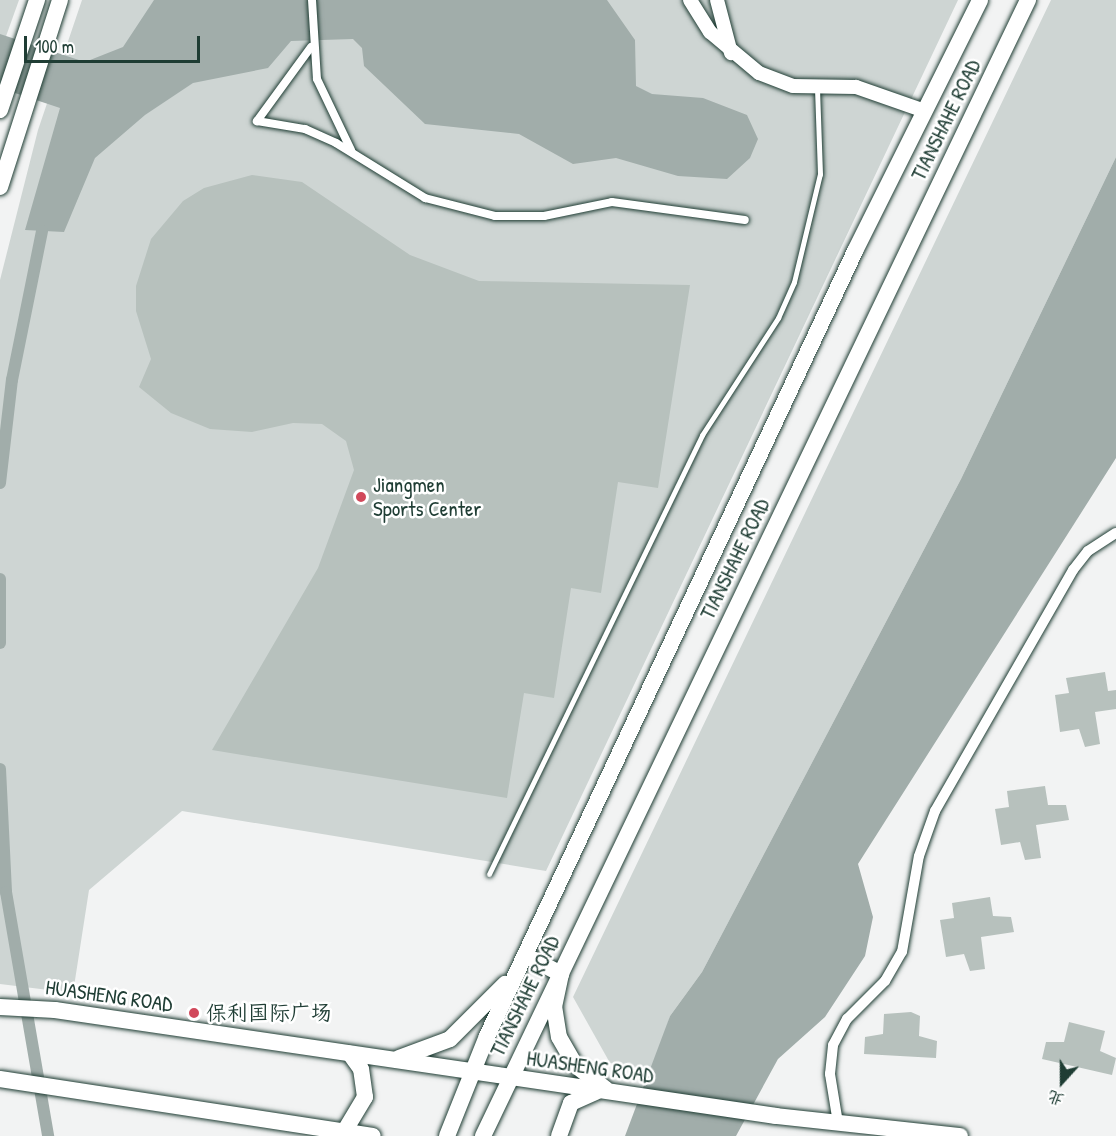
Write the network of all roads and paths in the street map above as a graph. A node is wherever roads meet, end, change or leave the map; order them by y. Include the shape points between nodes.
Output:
1 (60, 0) edge
2 (312, 0) edge
3 (690, 0) edge
4 (717, 0) edge
5 (980, 0) edge
6 (1028, 0) edge
7 (34, 8) edge
8 (311, 47) junction
9 (732, 55) junction
10 (817, 86) junction
11 (0, 110) edge
12 (925, 111) junction
13 (352, 151) junction
14 (0, 187) edge
15 (745, 220) dead end
16 (1116, 533) edge
17 (489, 874) dead end
18 (522, 961) junction
19 (561, 974) junction
20 (1, 1007) edge
21 (350, 1054) junction
22 (384, 1059) junction
23 (472, 1072) junction
24 (509, 1078) junction
25 (7, 1080) edge
26 (614, 1093) junction
27 (838, 1123) junction
28 (344, 1132) junction
29 (373, 1136) edge
30 (447, 1136) edge
31 (483, 1136) edge
32 (560, 1136) edge
33 (960, 1136) edge

1 - 14 main road
2 - 8 street
3 - 9 street
4 - 9 street
5 - 12 main road, TIANSHAHE ROAD
6 - 19 main road, TIANSHAHE ROAD
7 - 11 main road
8 - 13 street via 324,102
8 - 13 street via 257,122 304,129
9 - 10 street via 781,81
10 - 12 street via 856,87
10 - 17 lane via 820,174 794,282 778,318 702,435
12 - 18 main road, TIANSHAHE ROAD
13 - 15 street via 403,187 471,213 544,216 612,202
16 - 27 street via 1088,551 1073,570 935,811 919,856 902,952 885,981 847,1018 833,1045 830,1074
18 - 19 main road
18 - 22 main road via 450,1039 418,1053
18 - 23 main road, TIANSHAHE ROAD
19 - 24 main road, TIANSHAHE ROAD
19 - 26 main road via 554,1006 559,1037 575,1065
20 - 21 main road, HUASHENG ROAD via 55,1010
21 - 22 main road, HUASHENG ROAD
21 - 28 main road via 361,1068 365,1097
22 - 23 main road, HUASHENG ROAD
23 - 24 main road, HUASHENG ROAD
23 - 30 main road, TIANSHAHE ROAD
24 - 26 main road, HUASHENG ROAD
24 - 31 main road, TIANSHAHE ROAD
25 - 28 main road
26 - 27 main road, HUASHENG ROAD
26 - 32 main road via 584,1095 571,1103
27 - 33 main road, HUASHENG ROAD
28 - 29 main road

